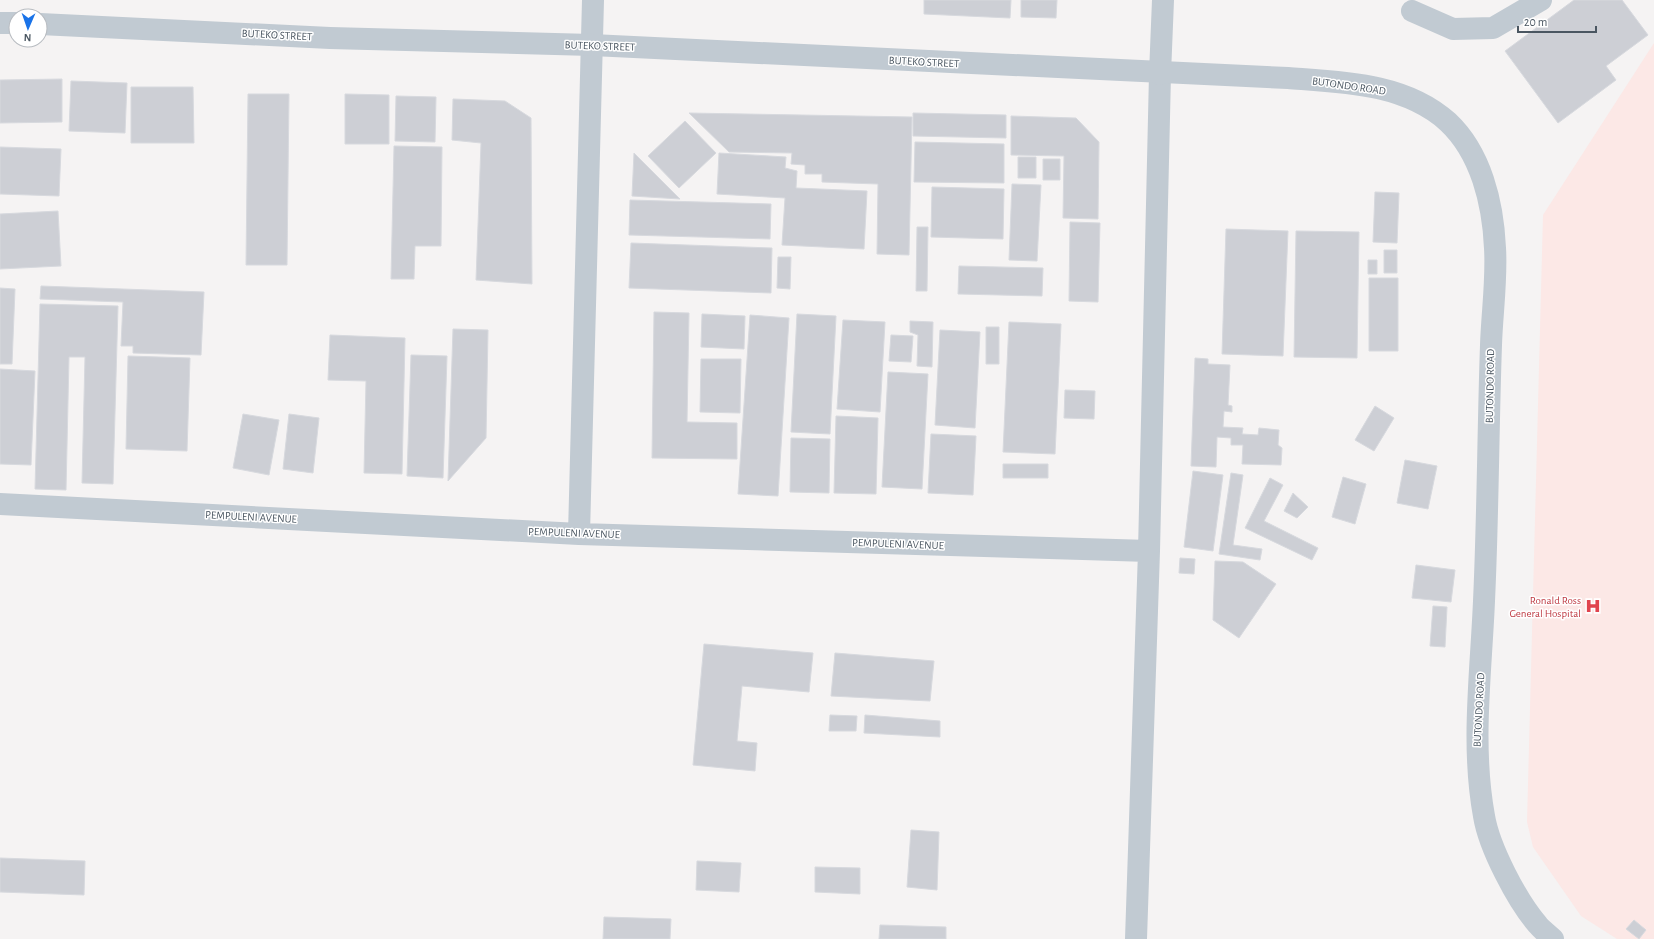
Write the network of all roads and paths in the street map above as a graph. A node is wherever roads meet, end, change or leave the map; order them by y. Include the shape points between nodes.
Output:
1 (593, 0) edge
2 (1163, 0) edge
3 (1541, 0) edge
4 (1412, 11) dead end
5 (48, 24) edge
6 (592, 45) junction
7 (1160, 74) junction
8 (0, 504) edge
9 (579, 534) junction
10 (1149, 551) junction
11 (1136, 939) edge
12 (1553, 939) edge

1 - 6 street
2 - 7 street
3 - 4 street via 1493,28 1453,29
5 - 6 street, BUTEKO STREET via 330,38
6 - 7 street, BUTEKO STREET
6 - 9 street
7 - 10 street
7 - 12 street, BUTONDO ROAD via 1288,78 1386,89 1417,101 1447,121 1469,146 1486,184 1495,248 1488,516 1476,751 1484,818 1499,858 1516,892
8 - 9 street, PEMPULENI AVENUE
9 - 10 street, PEMPULENI AVENUE
10 - 11 street

